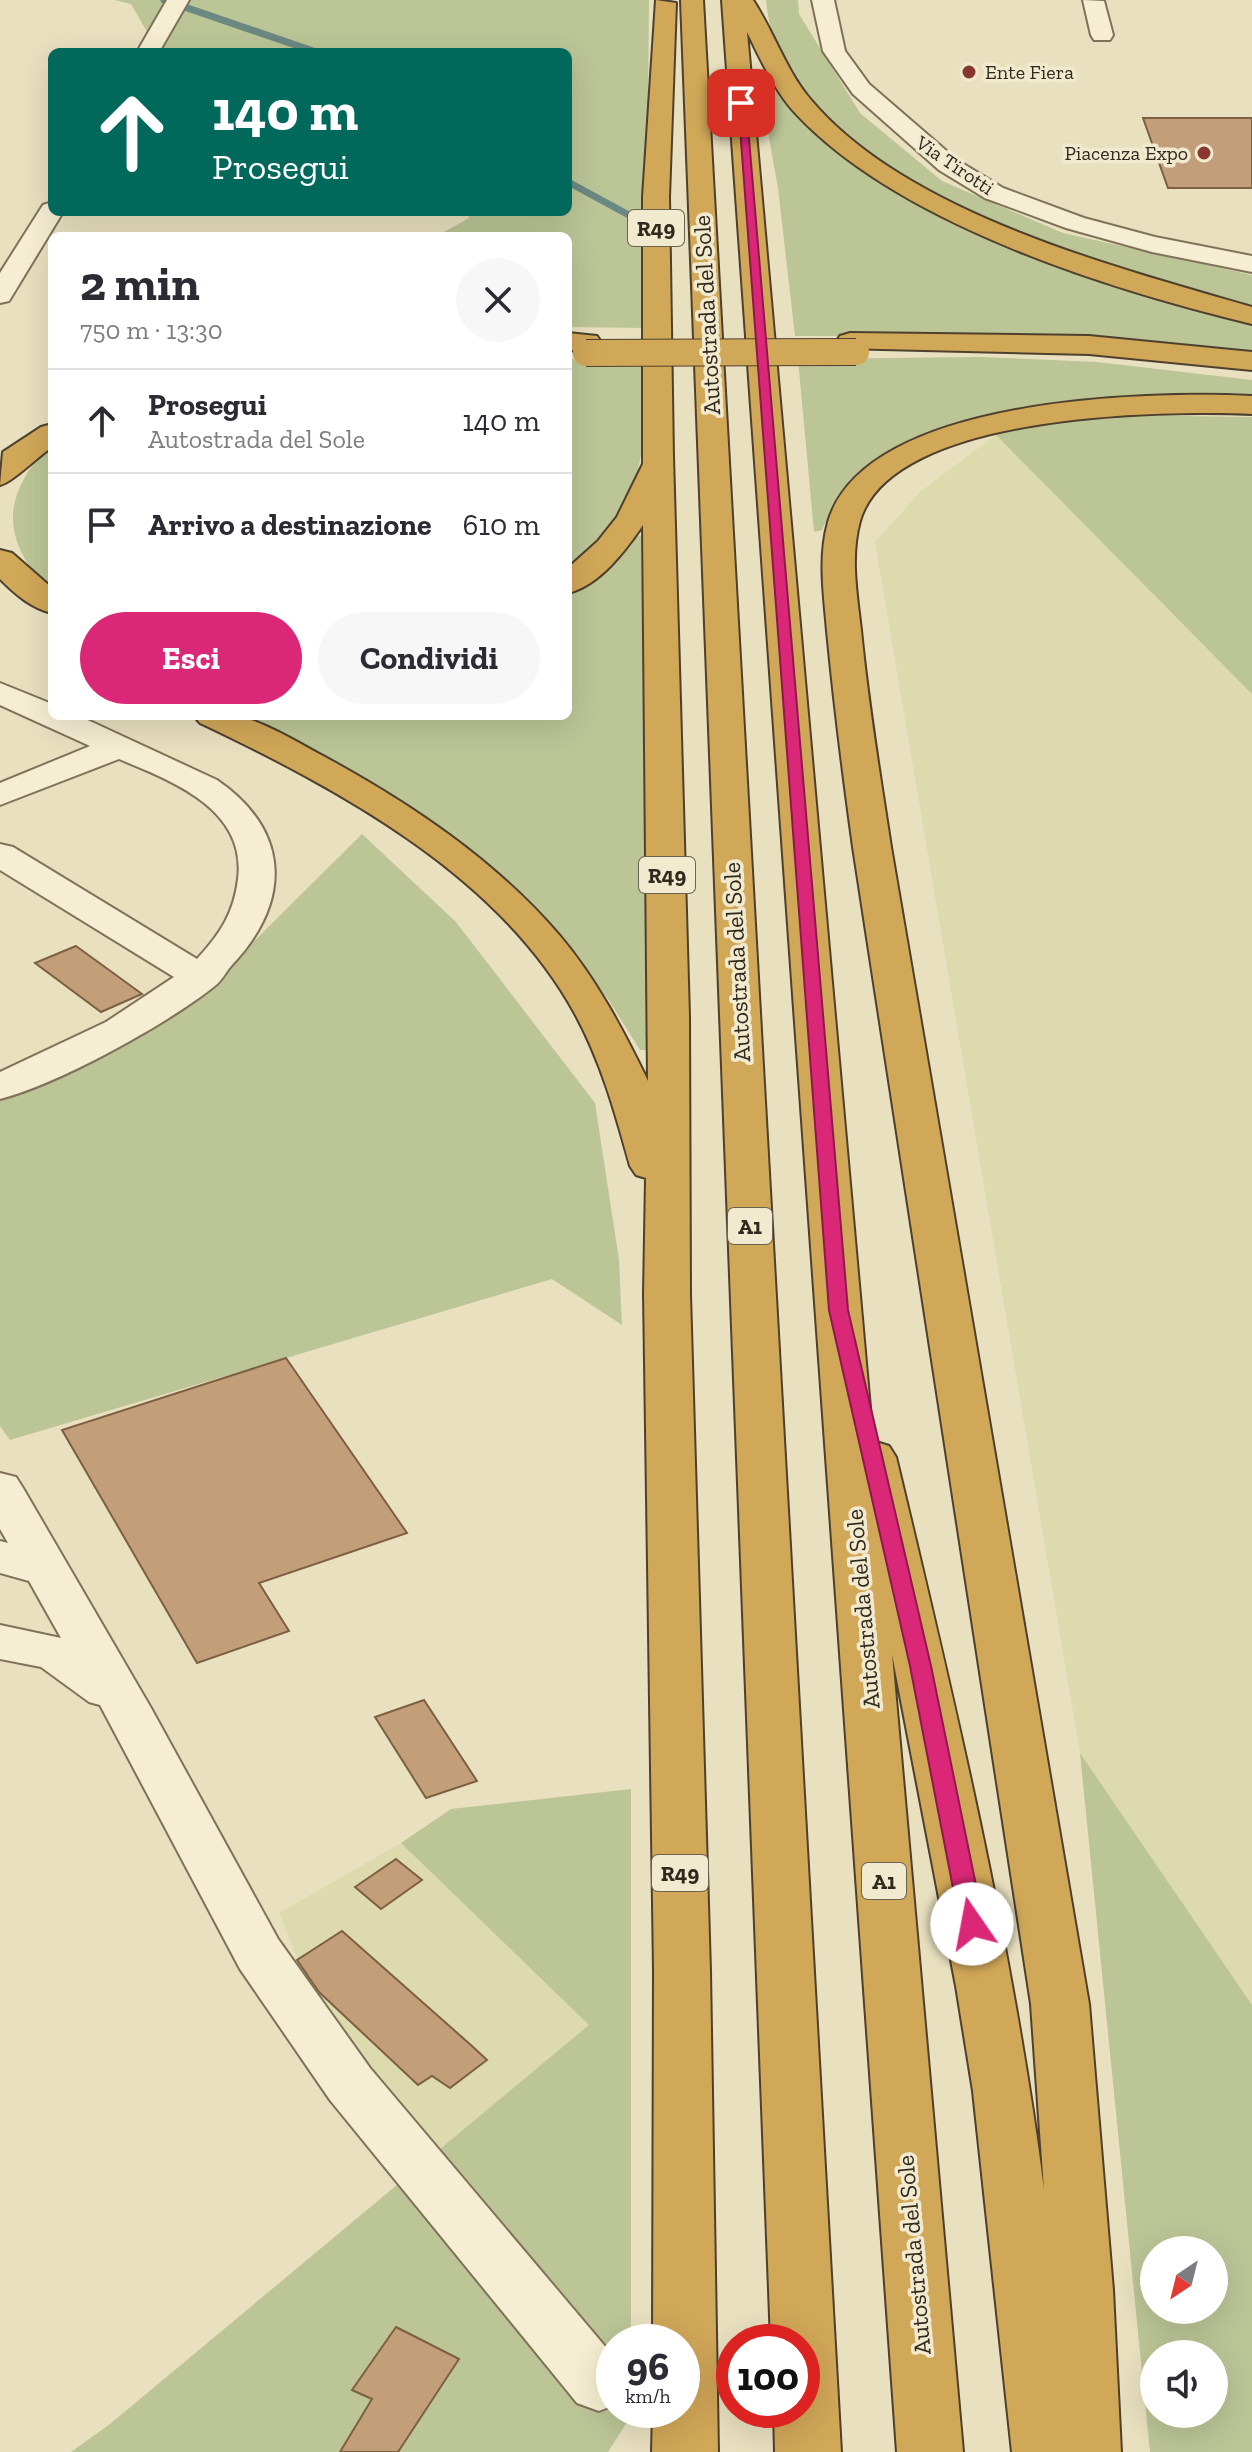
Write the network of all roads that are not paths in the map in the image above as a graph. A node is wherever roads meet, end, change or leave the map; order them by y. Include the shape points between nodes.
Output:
1 (665, 0) edge
2 (692, 0) edge
3 (733, 0) edge
4 (742, 0) edge
5 (823, 0) edge
6 (1093, 1) edge
7 (173, 9) edge
8 (1102, 35) dead end
9 (150, 48) edge
10 (48, 216) edge
11 (1252, 264) edge
12 (0, 295) edge
13 (1252, 316) edge
14 (853, 347) junction
15 (577, 348) edge
16 (1252, 361) edge
17 (1252, 372) edge
18 (1252, 405) edge
19 (48, 418) edge
20 (48, 436) edge
21 (0, 446) edge
22 (658, 456) junction
23 (0, 476) edge
24 (0, 560) edge
25 (572, 580) edge
26 (0, 595) edge
27 (48, 600) edge
28 (48, 631) edge
29 (0, 693) edge
30 (48, 714) edge
31 (61, 720) edge
32 (221, 720) edge
33 (120, 746) junction
34 (0, 795) edge
35 (0, 855) edge
36 (202, 978) junction
37 (0, 1087) edge
38 (667, 1294) junction
39 (839, 1310) junction
40 (0, 1488) edge
41 (0, 1557) edge
42 (47, 1569) junction
43 (0, 1617) edge
44 (23, 1645) edge
45 (126, 1708) junction
46 (596, 2380) edge
47 (685, 2452) edge
48 (808, 2452) edge
49 (930, 2452) edge
50 (1045, 2452) edge
51 (1088, 2452) edge

1 - 22 highway, R49 via 656,197
2 - 48 highway, Autostrada del Sole / A1
3 - 39 highway, Autostrada del Sole / A1
4 - 13 highway via 768,54 805,109 828,133 885,174 1030,244
5 - 11 street, Via Tirotti via 834,51 861,89 948,165 994,193 1075,223
6 - 8 street
7 - 9 street
10 - 12 street
14 - 15 highway, bridge
14 - 16 highway via 1089,345
14 - 17 highway via 1075,355
18 - 51 highway via 1139,402 1040,413 978,428 905,458 864,489 843,524 838,567 851,703 903,1048 1060,2004 1082,2290
19 - 21 highway
20 - 23 highway via 14,459
22 - 25 highway via 650,486 630,521 616,541
22 - 38 highway, R49 via 669,1016
24 - 27 highway
26 - 28 highway
29 - 30 street
31 - 33 street
32 - 38 highway via 308,761 399,813 484,880 570,971 594,1009 638,1111 651,1164 653,1225
33 - 34 street
33 - 36 street via 207,788 249,830 259,880 250,911
35 - 36 street
36 - 37 street via 119,1032
38 - 47 highway, R49 via 682,1971
39 - 49 highway, Autostrada del Sole / A1
39 - 50 highway via 920,1666 985,1986
40 - 42 street
41 - 42 street
42 - 45 street
43 - 44 street
44 - 45 street via 93,1677
45 - 46 street via 259,1954 295,2006 350,2084

